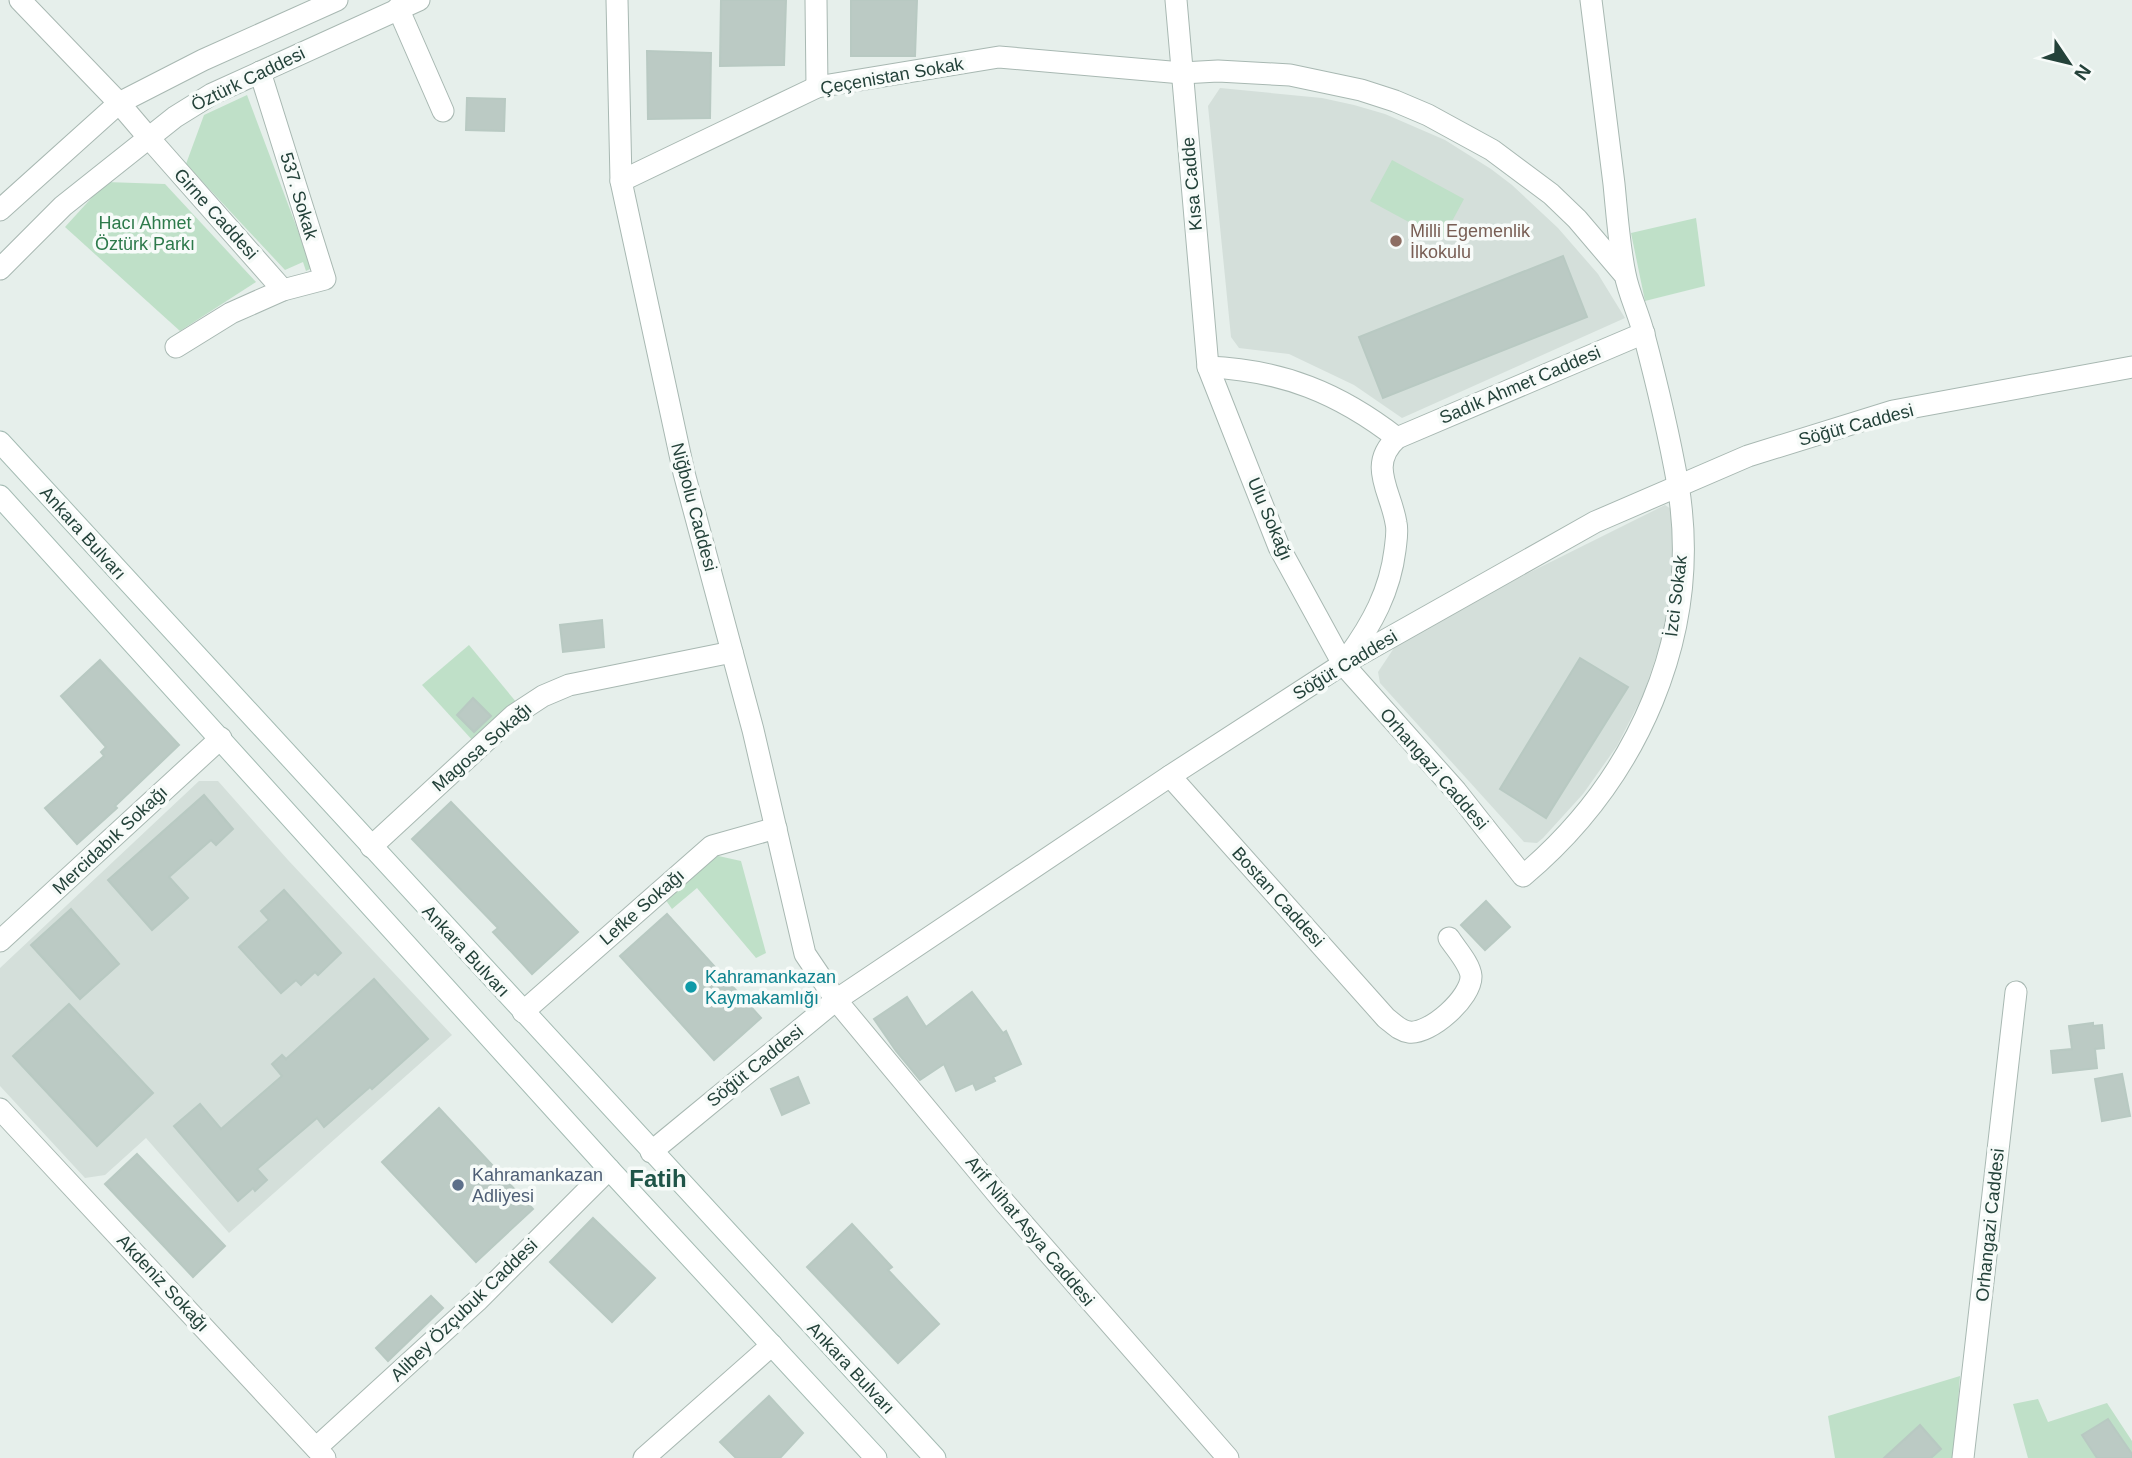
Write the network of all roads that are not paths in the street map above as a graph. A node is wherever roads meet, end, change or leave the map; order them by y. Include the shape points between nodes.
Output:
1 (20, 0) edge
2 (337, 0) edge
3 (419, 0) edge
4 (617, 0) edge
5 (816, 0) edge
6 (1176, 0) edge
7 (1591, 0) edge
8 (398, 8) junction
9 (260, 72) junction
10 (1182, 73) junction
11 (817, 87) junction
12 (119, 103) junction
13 (443, 111) dead end
14 (148, 138) junction
15 (621, 181) junction
16 (0, 209) edge
17 (0, 269) edge
18 (1625, 275) junction
19 (284, 290) junction
20 (1644, 333) junction
21 (176, 346) dead end
22 (1208, 367) junction
23 (2132, 367) edge
24 (1397, 438) junction
25 (0, 442) edge
26 (1678, 485) junction
27 (0, 496) edge
28 (732, 652) junction
29 (1343, 664) junction
30 (221, 738) junction
31 (1170, 776) junction
32 (776, 828) junction
33 (371, 847) junction
34 (1523, 876) joint
35 (1449, 938) dead end
36 (0, 941) edge
37 (2016, 992) dead end
38 (836, 1000) junction
39 (523, 1012) junction
40 (0, 1109) edge
41 (651, 1152) junction
42 (609, 1169) junction
43 (772, 1345) junction
44 (321, 1453) edge
45 (644, 1458) edge
46 (876, 1458) edge
47 (935, 1458) edge
48 (1228, 1458) edge
49 (1963, 1458) edge

1 - 12 street, Girne Caddesi
2 - 12 street, Öztürk Caddesi
3 - 8 street, Öztürk Caddesi
4 - 15 street, Niğbolu Caddesi
5 - 11 street
6 - 10 street, Kısa Cadde
7 - 18 street
8 - 9 street, Öztürk Caddesi
8 - 13 street
9 - 14 street, Öztürk Caddesi via 212,94
9 - 19 street, 537. Sokak via 325,279
10 - 11 street, Çeçenistan Sokak via 999,57
10 - 18 street, Çeçenistan Sokak via 1302,77 1361,90 1428,114 1492,150 1542,186
10 - 22 street, Kısa Cadde
11 - 15 street, Çeçenistan Sokak
12 - 14 street, Girne Caddesi
12 - 16 street, Öztürk Caddesi
14 - 17 street, Öztürk Caddesi via 73,197
14 - 19 street, Girne Caddesi
15 - 28 street, Niğbolu Caddesi via 684,473
18 - 20 street, İzci Sokak
19 - 21 street via 231,313
20 - 24 street, Sadık Ahmet Caddesi
20 - 26 street, İzci Sokak
22 - 24 street via 1243,368 1298,382 1350,405
22 - 29 street, Ulu Sokağı via 1279,547
23 - 26 street, Söğüt Caddesi via 1893,411 1748,456
24 - 29 street via 1386,450 1382,465 1397,524 1392,570 1377,613
25 - 33 street, Ankara Bulvarı
26 - 29 street, Söğüt Caddesi via 1595,522
26 - 34 street, İzci Sokak via 1681,588 1658,689 1612,779 1572,831
27 - 30 street, Ankara Bulvarı
28 - 32 street, Niğbolu Caddesi
28 - 33 street, Magosa Sokağı via 569,685 543,696 514,715
29 - 31 street, Söğüt Caddesi
29 - 34 street, Orhangazi Caddesi via 1456,791
30 - 36 street, Mercidabık Sokağı
30 - 42 street, Ankara Bulvarı
31 - 35 street, Bostan Caddesi via 1400,1030 1419,1032 1443,1018 1458,1004 1472,979
31 - 38 street, Söğüt Caddesi
32 - 38 street, Niğbolu Caddesi via 805,954
32 - 39 street, Lefke Sokağı via 712,846
33 - 39 street, Ankara Bulvarı
37 - 49 street, Orhangazi Caddesi
38 - 41 street, Söğüt Caddesi
38 - 48 street, Arif Nihat Asya Caddesi via 1004,1202
39 - 41 street, Ankara Bulvarı
40 - 44 street, Akdeniz Sokağı
41 - 47 street, Ankara Bulvarı
42 - 43 street, Ankara Bulvarı
42 - 44 street, Alibey Özçubuk Caddesi
43 - 45 street
43 - 46 street, Ankara Bulvarı

